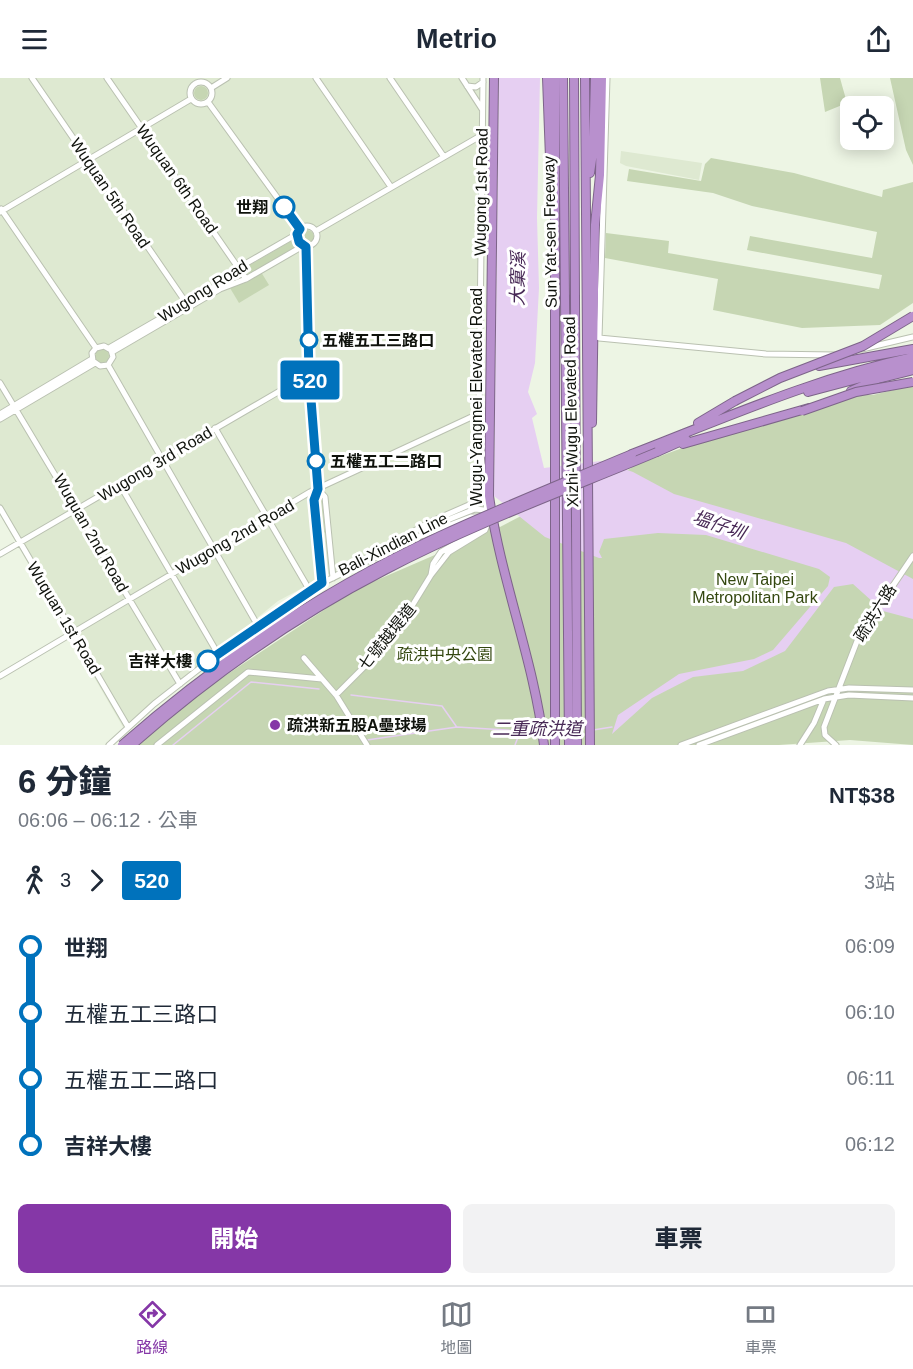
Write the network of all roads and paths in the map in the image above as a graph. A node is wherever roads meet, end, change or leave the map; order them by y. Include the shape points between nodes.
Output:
1 (32, 78) edge
2 (107, 78) edge
3 (190, 78) edge
4 (227, 78) edge
5 (316, 78) edge
6 (390, 78) edge
7 (462, 78) edge
8 (494, 78) edge
9 (547, 78) edge
10 (555, 78) edge
11 (563, 78) edge
12 (574, 78) edge
13 (585, 78) edge
14 (595, 78) edge
15 (604, 78) edge
16 (483, 80) edge
17 (195, 84) junction
18 (467, 86) junction
19 (211, 88) junction
20 (191, 99) junction
21 (208, 102) junction
22 (482, 110) junction
23 (141, 128) junction
24 (482, 135) junction
25 (444, 157) junction
26 (88, 160) junction
27 (391, 188) junction
28 (1, 210) edge
29 (564, 220) junction
30 (316, 231) junction
31 (298, 232) junction
32 (305, 246) junction
33 (575, 253) junction
34 (238, 268) junction
35 (246, 279) junction
36 (187, 305) junction
37 (913, 316) edge
38 (913, 337) edge
39 (96, 348) junction
40 (913, 349) edge
41 (110, 350) junction
42 (913, 357) edge
43 (94, 361) junction
44 (913, 364) edge
45 (108, 365) junction
46 (809, 368) junction
47 (913, 370) edge
48 (309, 374) junction
49 (913, 381) edge
50 (0, 383) edge
51 (16, 407) junction
52 (802, 411) junction
53 (0, 414) edge
54 (478, 414) junction
55 (0, 418) edge
56 (478, 423) junction
57 (215, 428) junction
58 (657, 452) junction
59 (633, 454) junction
60 (163, 459) junction
61 (120, 485) junction
62 (318, 489) junction
63 (0, 508) edge
64 (77, 510) junction
65 (487, 513) junction
66 (267, 518) junction
67 (413, 536) junction
68 (20, 543) junction
69 (214, 549) junction
70 (0, 555) edge
71 (913, 556) edge
72 (172, 574) junction
73 (431, 574) junction
74 (333, 578) junction
75 (322, 583) junction
76 (310, 591) junction
77 (129, 598) junction
78 (258, 626) junction
79 (72, 632) junction
80 (218, 654) junction
81 (304, 658) dead end
82 (843, 674) junction
83 (0, 676) edge
84 (322, 679) junction
85 (180, 684) junction
86 (838, 689) junction
87 (913, 690) edge
88 (828, 691) junction
89 (336, 695) junction
90 (835, 696) junction
91 (913, 698) edge
92 (824, 699) junction
93 (589, 708) junction
94 (128, 727) junction
95 (109, 745) edge
96 (122, 745) edge
97 (132, 745) edge
98 (157, 745) edge
99 (368, 745) edge
100 (544, 745) edge
101 (555, 745) edge
102 (569, 745) edge
103 (577, 745) edge
104 (590, 745) edge
105 (681, 745) edge
106 (699, 745) edge
107 (800, 745) edge
108 (836, 745) edge

1 - 26 street, Wuquan 5th Road
2 - 23 street, Wuquan 6th Road
3 - 17 street
4 - 19 street
5 - 27 street
6 - 25 street
7 - 18 street
8 - 100 highway, Wugu-Yangmei Elevated Road, bridge via 489,496 495,540 536,695
9 - 29 highway via 549,150
10 - 101 highway, Xizhi-Wugu Elevated Road, bridge
11 - 29 highway, Sun Yat-sen Freeway
12 - 33 highway, Sun Yat-sen Freeway
13 - 93 highway, Xizhi-Wugu Elevated Road, bridge
14 - 33 highway via 593,153
15 - 38 street via 599,338 801,356 835,354
15 - 93 highway, bridge via 595,225
16 - 18 street via 476,87
16 - 22 street, Wugong 1st Road
17 - 19 street via 204,82
17 - 20 street
18 - 22 street
19 - 21 street
20 - 21 street via 199,104
20 - 23 street
21 - 31 street
22 - 24 street, Wugong 1st Road
23 - 26 street
23 - 34 street, Wuquan 6th Road
24 - 25 street
24 - 54 street, Wugong 1st Road
25 - 27 street
26 - 28 street
26 - 36 street, Wuquan 5th Road
27 - 30 street
28 - 39 street
29 - 102 highway, Sun Yat-sen Freeway, bridge
30 - 31 street via 310,226
30 - 32 street via 316,242
31 - 32 street via 299,242
31 - 34 street, Wugong Road
32 - 35 street, Wugong Road
32 - 48 street
33 - 103 highway, Sun Yat-sen Freeway, bridge
34 - 35 street, Wuquan 6th Road
34 - 36 street, Wugong Road
35 - 36 street, Wugong Road
36 - 41 street, Wugong Road
37 - 46 highway, bridge via 869,343
39 - 41 street
39 - 43 street
40 - 46 highway, bridge
41 - 45 street via 112,359
42 - 59 highway, Bali-Xindian Line via 805,387
43 - 45 street
43 - 51 street
44 - 58 highway, Bali-Xindian Line via 808,392
45 - 60 street
46 - 59 highway, bridge via 775,381
47 - 52 highway, bridge via 878,379
48 - 57 street, Wugong 3rd Road
48 - 62 street
49 - 52 highway, bridge via 856,392
50 - 51 street, Wuquan 2nd Road
51 - 53 street
51 - 55 street
51 - 64 street, Wuquan 2nd Road
52 - 58 highway
54 - 56 street, Wugong 1st Road
54 - 62 street, Wugong 2nd Road
56 - 65 street
56 - 67 street, Wugong 1st Road via 478,501 430,522
57 - 60 street, Wugong 3rd Road
57 - 66 street
58 - 97 highway, Bali-Xindian Line, bridge via 384,570 238,659
59 - 96 highway, Bali-Xindian Line, bridge via 441,535 354,580 228,659
60 - 61 street, Wugong 3rd Road
60 - 69 street
61 - 64 street, Wugong 3rd Road
61 - 72 street
62 - 66 street, Wugong 2nd Road
62 - 74 street via 325,497
62 - 75 street via 314,500
63 - 68 street, Wuquan 1st Road
64 - 68 street, Wugong 3rd Road
64 - 77 street, Wuquan 2nd Road
65 - 67 street via 476,509
65 - 73 street, 七號越堤道 via 485,530 449,552
66 - 69 street, Wugong 2nd Road
66 - 76 street
67 - 73 street, 七號越堤道 via 475,516 482,519 479,530 441,552
67 - 74 street, Wugong 1st Road
68 - 70 street, Wugong 3rd Road
68 - 79 street, Wuquan 1st Road
69 - 72 street, Wugong 2nd Road
69 - 78 street
71 - 82 street, 疏洪六路 via 875,609
72 - 77 street, Wugong 2nd Road
72 - 80 street
73 - 89 street, 七號越堤道 via 396,631
74 - 75 street, Wugong 1st Road
75 - 76 street, Wugong 1st Road
76 - 78 street, Wugong 1st Road
77 - 79 street, Wugong 2nd Road
77 - 85 street, Wuquan 2nd Road
78 - 80 street, Wugong 1st Road
79 - 83 street, Wugong 2nd Road
79 - 94 street, Wuquan 1st Road
80 - 85 street, Wugong 1st Road
81 - 84 street
82 - 86 street, 疏洪六路
82 - 88 street, 疏洪六路
84 - 89 street
84 - 98 street via 248,672
85 - 94 street, Wugong 1st Road
86 - 87 street
86 - 88 street
86 - 90 street, 疏洪六路
88 - 92 street
88 - 105 street
89 - 99 street
90 - 91 street
90 - 92 street
90 - 108 street, 疏洪六路 via 824,726 825,735
92 - 106 street
92 - 107 street
93 - 104 highway, Xizhi-Wugu Elevated Road
94 - 95 street, Wugong 1st Road

